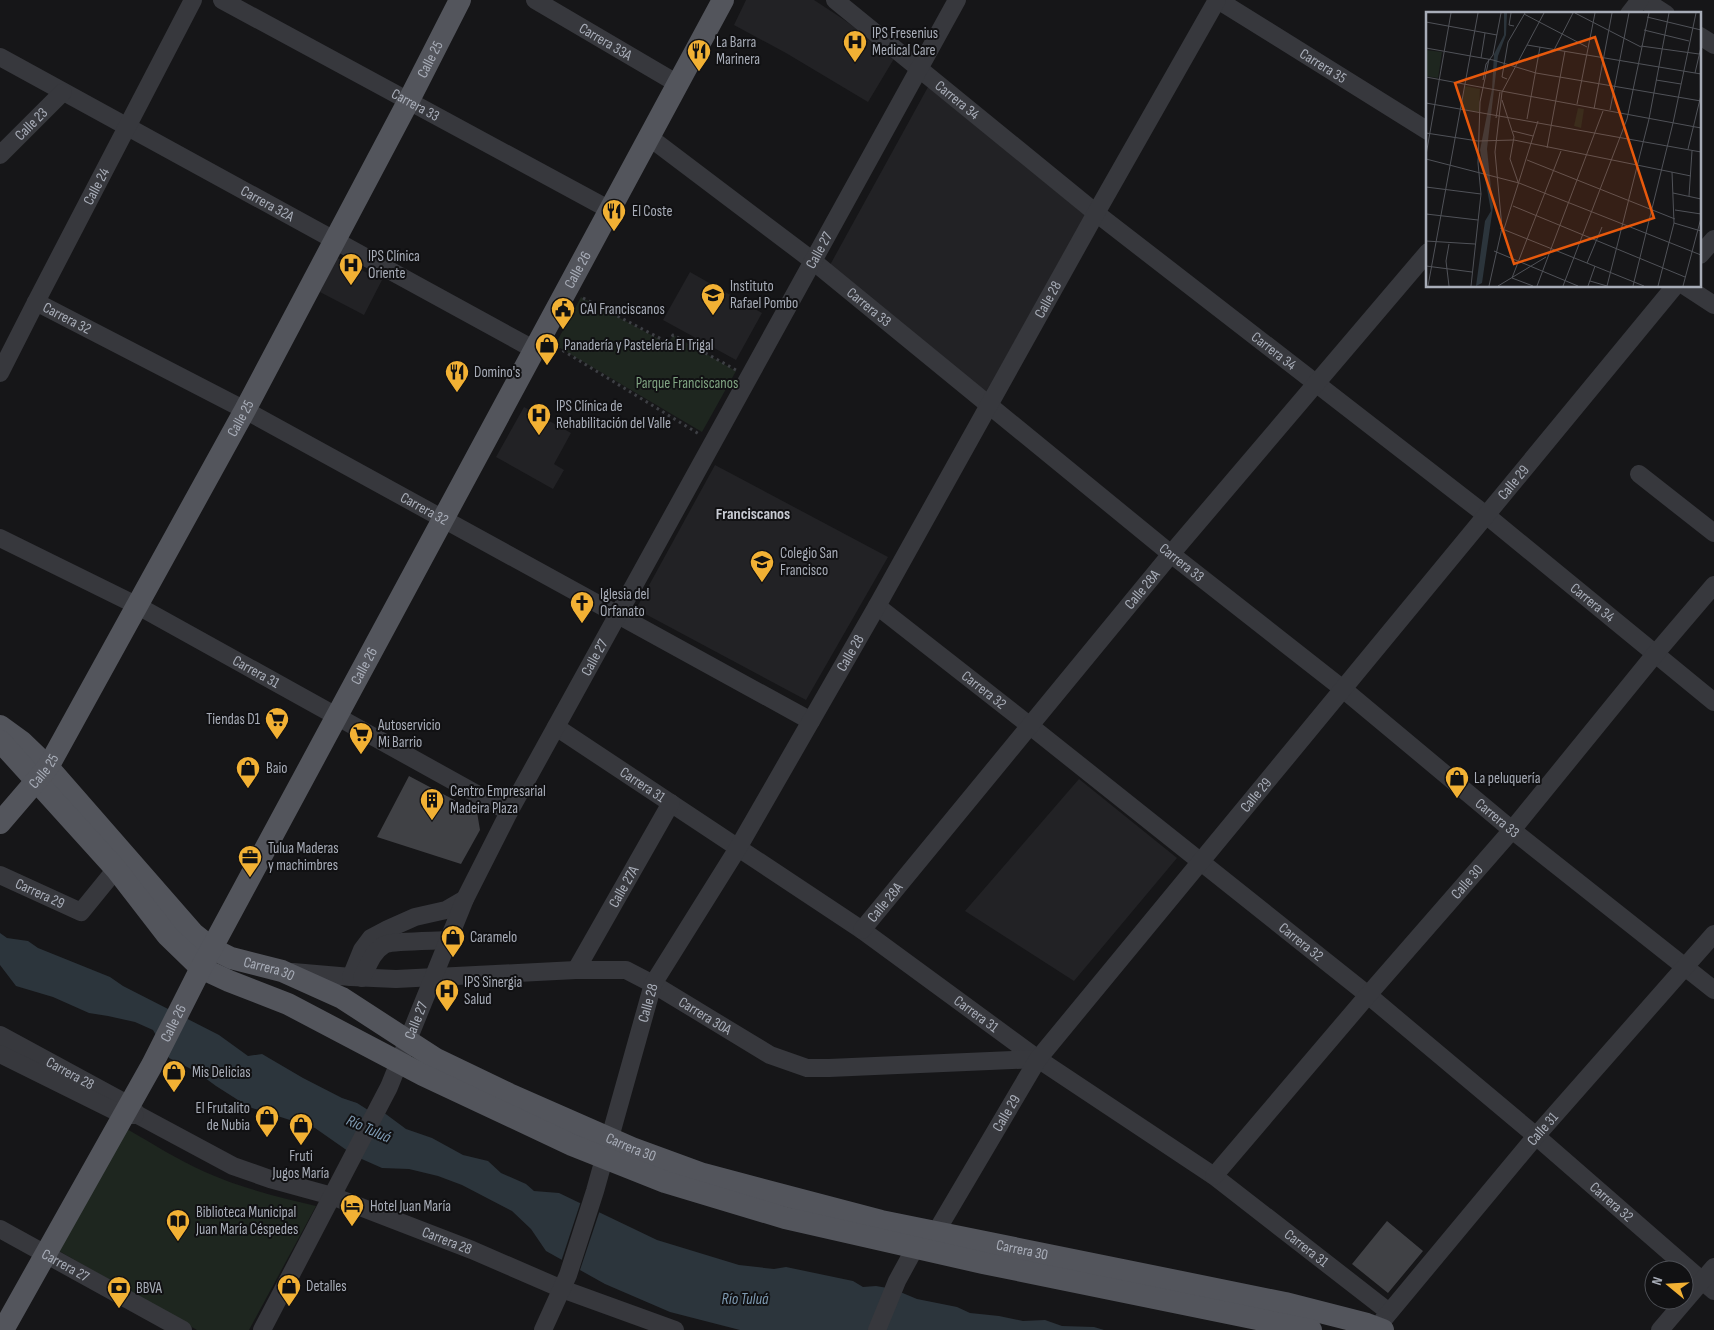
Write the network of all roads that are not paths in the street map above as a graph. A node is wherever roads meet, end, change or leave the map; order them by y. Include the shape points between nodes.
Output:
1 (194, 0) edge
2 (222, 0) edge
3 (460, 0) edge
4 (535, 0) edge
5 (723, 0) edge
6 (835, 0) edge
7 (957, 0) edge
8 (1217, 0) edge
9 (1640, 0) edge
10 (1644, 0) edge
11 (1631, 12) edge
12 (1663, 12) edge
13 (1702, 37) edge
14 (1714, 44) edge
15 (0, 57) edge
16 (919, 69) junction
17 (678, 84) junction
18 (62, 92) junction
19 (408, 102) junction
20 (127, 126) junction
21 (1426, 131) edge
22 (649, 137) junction
23 (0, 155) edge
24 (610, 210) junction
25 (1096, 213) junction
26 (1714, 239) edge
27 (334, 240) junction
28 (1702, 253) edge
29 (1426, 254) edge
30 (813, 261) junction
31 (1673, 288) edge
32 (1688, 288) edge
33 (36, 302) junction
34 (1714, 305) edge
35 (538, 344) junction
36 (0, 374) edge
37 (1315, 384) junction
38 (988, 406) junction
39 (245, 410) junction
40 (1639, 474) dead end
41 (1486, 516) junction
42 (444, 519) junction
43 (1714, 533) edge
44 (0, 538) edge
45 (1171, 554) junction
46 (1714, 585) edge
47 (138, 606) junction
48 (877, 606) junction
49 (617, 615) junction
50 (1656, 653) junction
51 (1343, 689) junction
52 (1714, 702) edge
53 (338, 716) junction
54 (811, 721) junction
55 (1029, 725) junction
56 (0, 726) edge
57 (556, 727) junction
58 (0, 740) edge
59 (42, 773) junction
60 (671, 803) junction
61 (509, 812) junction
62 (0, 823) edge
63 (1512, 830) junction
64 (738, 848) junction
65 (1201, 862) junction
66 (116, 868) junction
67 (0, 875) edge
68 (465, 900) junction
69 (862, 930) junction
70 (1714, 934) edge
71 (448, 940) junction
72 (213, 949) junction
73 (1686, 967) junction
74 (201, 968) junction
75 (576, 970) junction
76 (282, 971) junction
77 (433, 976) junction
78 (356, 978) junction
79 (653, 984) junction
80 (1714, 990) edge
81 (1368, 995) junction
82 (0, 1035) edge
83 (409, 1040) junction
84 (0, 1054) edge
85 (1038, 1059) junction
86 (400, 1062) junction
87 (130, 1112) junction
88 (1536, 1136) junction
89 (608, 1149) junction
90 (1214, 1176) junction
91 (332, 1196) junction
92 (0, 1229) edge
93 (936, 1232) junction
94 (915, 1248) junction
95 (45, 1254) junction
96 (1714, 1267) edge
97 (565, 1282) junction
98 (1708, 1286) edge
99 (1381, 1325) edge
100 (3, 1330) edge
101 (184, 1330) edge
102 (262, 1330) edge
103 (543, 1330) edge
104 (675, 1330) edge
105 (877, 1330) edge
106 (1311, 1330) edge
107 (1660, 1330) edge

1 - 20 street, Calle 24
2 - 19 street, Carrera 33
3 - 19 main road, Calle 25
4 - 17 street, Carrera 33A
5 - 17 main road, Calle 26
6 - 16 street, Carrera 34
7 - 16 street, Calle 27
8 - 21 street, Carrera 35
8 - 25 street, Calle 28
9 - 11 street
10 - 12 street
13 - 14 street
15 - 18 street, Carrera 32A
16 - 25 street, Carrera 34
16 - 30 street, Calle 27
17 - 22 main road, Calle 26
18 - 20 street, Carrera 32A
18 - 23 street, Calle 23
19 - 24 street, Carrera 33
19 - 27 main road, Calle 25
20 - 27 street, Carrera 32A
20 - 33 street, Calle 24
22 - 24 main road, Calle 26
22 - 30 street, Carrera 33
24 - 35 main road, Calle 26
25 - 37 street, Carrera 34
25 - 38 street, Calle 28
26 - 28 street
27 - 35 street, Carrera 32A
27 - 39 main road, Calle 25
29 - 37 street, Calle 28A
30 - 38 street, Carrera 33
30 - 49 street, Calle 27
31 - 41 street, Calle 29
32 - 34 street
33 - 36 street, Calle 24
33 - 39 street, Carrera 32
35 - 42 main road, Calle 26
37 - 41 street, Carrera 34
37 - 45 street, Calle 28A
38 - 45 street, Carrera 33
38 - 48 street, Calle 28
39 - 42 street, Carrera 32
39 - 47 main road, Calle 25
40 - 43 street
41 - 50 street, Carrera 34
41 - 51 street, Calle 29
42 - 49 street, Carrera 32
42 - 53 main road, Calle 26
44 - 47 street, Carrera 31
45 - 51 street, Carrera 33
45 - 55 street, Calle 28A
46 - 50 street, Calle 30
47 - 53 street, Carrera 31
47 - 59 main road, Calle 25
48 - 54 street, Calle 28
48 - 55 street, Carrera 32
49 - 54 street, Carrera 32
49 - 57 street, Calle 27
50 - 52 street, Carrera 34
50 - 63 street, Calle 30
51 - 63 street, Carrera 33
51 - 65 street, Calle 29
53 - 61 street, Carrera 31
53 - 72 main road, Calle 26
54 - 64 street, Calle 28
55 - 65 street, Carrera 32
55 - 69 street, Calle 28A
56 - 59 main road, Carrera 30 via 22,742
57 - 60 street, Carrera 31
57 - 61 street, Calle 27
58 - 59 main road, Carrera 30
59 - 62 main road, Calle 25
59 - 66 main road, Carrera 30
59 - 72 main road, Carrera 30 via 193,933
60 - 64 street, Carrera 31
60 - 75 street, Calle 27A
61 - 68 street, Calle 27
63 - 73 street, Carrera 33
63 - 81 street, Calle 30
64 - 69 street, Carrera 31
64 - 79 street, Calle 28
65 - 81 street, Carrera 32
65 - 85 street, Calle 29
66 - 67 street, Carrera 29 via 81,912
66 - 74 main road, Carrera 30 via 167,935
68 - 71 street, Calle 27
68 - 78 street via 446,910 415,917 371,938 362,950
69 - 85 street, Carrera 31
70 - 73 street, Calle 31
71 - 77 street, Calle 27
71 - 78 street via 385,944
72 - 74 main road, Calle 26
72 - 76 main road, Carrera 30 via 242,962
73 - 80 street, Carrera 33
73 - 88 street, Calle 31
74 - 86 main road, Carrera 30 via 288,1004
74 - 87 main road, Calle 26
75 - 77 street, Carrera 30A
75 - 79 street, Carrera 30A via 626,970
76 - 78 street, Carrera 30A
76 - 83 main road, Carrera 30 via 342,998
77 - 78 street, Carrera 30A
77 - 83 street, Calle 27
79 - 85 street, Carrera 30A via 753,1046 807,1068
79 - 89 street, Calle 28
81 - 88 street, Carrera 32
81 - 90 street, Calle 30
82 - 87 street, Carrera 28
83 - 86 street, Calle 27
83 - 89 main road, Carrera 30 via 436,1060 544,1111
84 - 87 street, Carrera 28
85 - 90 street, Carrera 31
85 - 93 street, Calle 29
86 - 89 main road, Carrera 30 via 478,1102
86 - 91 street, Calle 27
87 - 91 street, Carrera 28 via 233,1166
87 - 95 main road, Calle 26
88 - 98 street, Carrera 32
88 - 99 street, Calle 31
89 - 93 main road, Carrera 30 via 667,1162 837,1211
89 - 94 main road, Carrera 30 via 665,1182 792,1220
89 - 97 street, Calle 28
90 - 99 street, Carrera 31
91 - 97 street, Carrera 28
91 - 102 street, Calle 27
92 - 95 street, Carrera 27
93 - 94 street, Calle 29
93 - 99 main road, Carrera 30
94 - 105 street, Calle 29
94 - 106 main road, Carrera 30
95 - 100 main road, Calle 26
95 - 101 street, Carrera 27
96 - 98 street
97 - 103 street, Calle 28
97 - 104 street, Carrera 28
98 - 107 street

